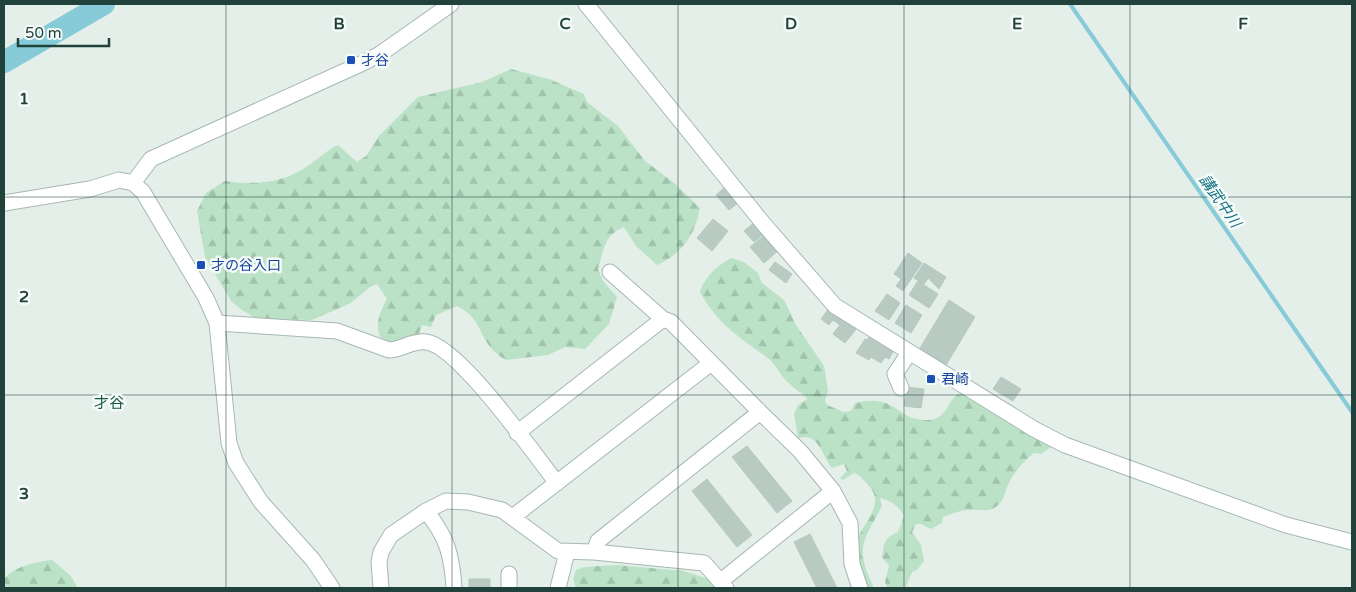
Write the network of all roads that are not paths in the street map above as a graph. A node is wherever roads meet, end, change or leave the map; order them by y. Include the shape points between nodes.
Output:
1 (451, 4) edge
2 (586, 4) edge
3 (133, 183) junction
4 (4, 203) edge
5 (610, 272) dead end
6 (663, 319) junction
7 (217, 323) junction
8 (909, 353) junction
9 (711, 363) junction
10 (901, 388) dead end
11 (760, 412) junction
12 (517, 433) junction
13 (557, 483) junction
14 (833, 491) junction
15 (426, 511) junction
16 (514, 516) junction
17 (1352, 542) edge
18 (567, 552) junction
19 (594, 552) junction
20 (724, 585) edge
21 (332, 588) edge
22 (381, 588) edge
23 (454, 588) edge
24 (558, 588) edge
25 (860, 588) edge

1 - 3 street via 365,62 151,159
2 - 8 street via 762,222 835,306
3 - 4 street via 119,180 90,189
3 - 7 street via 156,211
5 - 6 street
6 - 9 street via 671,322
6 - 12 street
7 - 12 street via 337,331 389,350 419,342 434,344 471,376
7 - 21 street via 229,444 236,463 261,502 313,560
8 - 10 street via 895,374
8 - 17 street via 1065,444 1286,525
9 - 11 street
9 - 13 street
11 - 14 street via 800,451
11 - 19 street via 598,541
12 - 13 street
13 - 16 street
14 - 20 street
14 - 25 street via 850,524 852,564
15 - 16 street via 446,501 455,501 488,505
15 - 22 street via 391,535 385,544 379,562
15 - 23 street via 447,544
16 - 18 street via 548,546 558,552
18 - 19 street
18 - 24 street
19 - 20 street via 704,563

